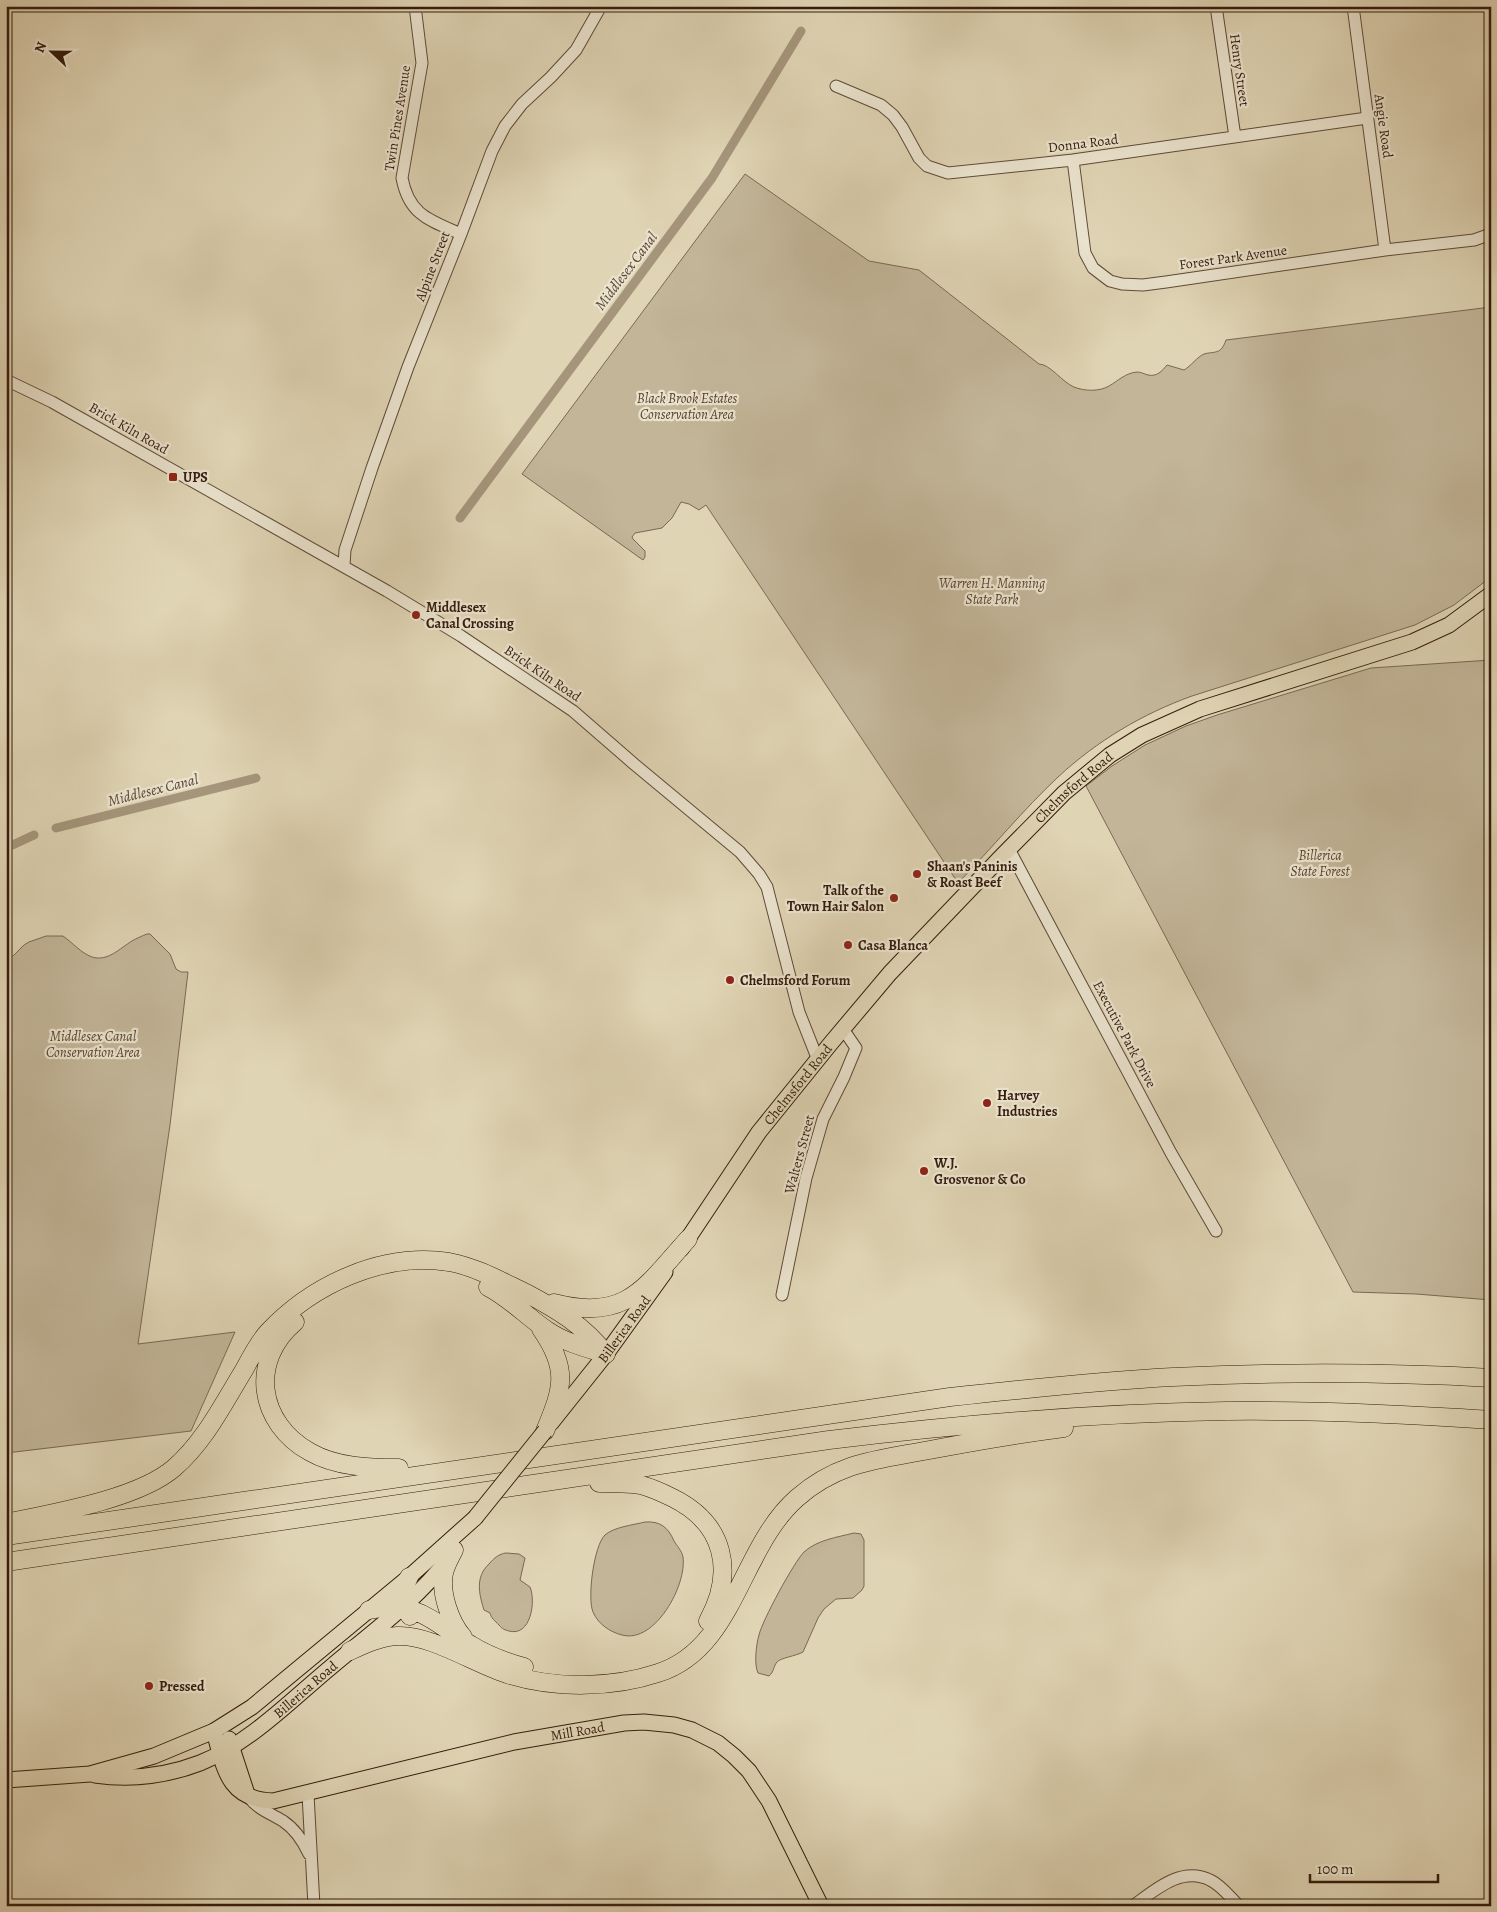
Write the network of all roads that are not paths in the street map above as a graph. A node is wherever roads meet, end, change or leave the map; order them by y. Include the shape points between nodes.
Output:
1 (415, 6) edge
2 (601, 6) edge
3 (1216, 6) edge
4 (1353, 6) edge
5 (836, 86) dead end
6 (1368, 118) junction
7 (1235, 137) junction
8 (1074, 160) junction
9 (461, 234) junction
10 (1491, 234) edge
11 (1385, 250) junction
12 (6, 380) edge
13 (344, 566) junction
14 (1491, 594) edge
15 (1009, 849) junction
16 (843, 1029) junction
17 (818, 1060) junction
18 (760, 1132) joint
19 (1216, 1231) dead end
20 (688, 1239) junction
21 (782, 1295) dead end
22 (532, 1297) junction
23 (537, 1322) junction
24 (606, 1354) junction
25 (1491, 1378) edge
26 (1150, 1414) junction
27 (1491, 1420) edge
28 (545, 1431) junction
29 (462, 1468) junction
30 (523, 1486) junction
31 (475, 1518) junction
32 (6, 1523) edge
33 (6, 1536) edge
34 (454, 1550) junction
35 (6, 1562) edge
36 (409, 1577) junction
37 (403, 1607) junction
38 (369, 1610) junction
39 (470, 1645) junction
40 (450, 1650) junction
41 (350, 1651) junction
42 (220, 1728) junction
43 (226, 1750) junction
44 (90, 1774) junction
45 (6, 1780) edge
46 (247, 1794) junction
47 (308, 1794) junction
48 (311, 1858) junction
49 (314, 1906) edge
50 (821, 1906) edge
51 (1133, 1906) edge
52 (1239, 1906) edge

1 - 9 street, Twin Pines Avenue via 422,63 402,178 412,207 423,217
2 - 9 street, Alpine Street via 576,50 552,78 522,104 505,126 492,151
3 - 7 street, Henry Street
4 - 6 street, Angie Road
5 - 8 street, Donna Road via 881,105 902,127 919,158 937,170 948,173
6 - 7 street, Donna Road
6 - 11 street, Angie Road
7 - 8 street, Donna Road
8 - 11 street, Forest Park Avenue via 1085,253 1093,268 1110,281 1143,285
9 - 13 street, Alpine Street via 372,468
10 - 11 street, Forest Park Avenue via 1474,240
12 - 13 street, Brick Kiln Road via 52,402
13 - 17 street, Brick Kiln Road via 461,636 573,711 740,852 767,887 799,1012
14 - 15 main road, Chelmsford Road via 1449,625 1412,642 1200,709 1142,735 1110,755 1070,787
15 - 16 main road, Chelmsford Road via 890,973
15 - 19 street, Executive Park Drive
16 - 17 main road, Chelmsford Road
16 - 21 street, Walters Street via 856,1048 823,1119 806,1178
17 - 18 main road, Chelmsford Road
18 - 20 main road, Billerica Road
20 - 22 highway via 640,1290 614,1306 580,1309
20 - 24 main road, Billerica Road
22 - 24 highway via 573,1321 592,1336
22 - 32 highway via 485,1273 449,1262 403,1261 354,1274 315,1295 268,1332 204,1437 173,1469 135,1490
23 - 24 highway via 565,1341
23 - 28 highway via 554,1350 561,1370 558,1398
23 - 29 highway via 509,1298 474,1280 430,1271 402,1272 368,1280 334,1295 294,1323 274,1348 266,1369 266,1395 274,1418 290,1439 310,1453 335,1463 372,1468
24 - 28 main road, Billerica Road
25 - 29 highway via 1391,1374 1242,1375 1077,1384 950,1397
26 - 27 highway via 1228,1411 1377,1413
26 - 30 highway via 1023,1420 897,1432
26 - 40 highway via 875,1459 834,1474 797,1498 766,1533 708,1641 682,1662 660,1673 602,1683 539,1682 490,1669
28 - 31 main road, Billerica Road, bridge
29 - 33 highway
30 - 35 highway
30 - 39 highway via 623,1483 662,1492 686,1504 710,1527 720,1548 723,1574 716,1605 704,1628 683,1649 660,1661 626,1670 544,1671 516,1665
31 - 34 main road, Billerica Road
31 - 36 main road, Billerica Road
34 - 37 main road, Billerica Road via 429,1582
34 - 39 highway via 444,1574 443,1588 454,1622
36 - 37 highway via 402,1595
36 - 38 main road, Billerica Road
37 - 38 highway via 384,1606
37 - 39 highway via 429,1617
37 - 40 highway via 423,1630
37 - 41 main road, Billerica Road
38 - 42 main road, Billerica Road via 252,1707
40 - 41 highway via 422,1638 397,1636
41 - 43 main road, Billerica Road via 258,1728
42 - 43 main road, Mill Road
42 - 44 main road, Billerica Road via 154,1756
43 - 44 main road, Billerica Road via 197,1764 148,1776 119,1778
43 - 46 main road, Mill Road via 224,1770 232,1784
44 - 45 main road, Billerica Road
46 - 47 main road, Mill Road via 273,1802
46 - 48 street via 258,1806 295,1831
47 - 48 street
47 - 50 main road, Mill Road via 514,1742 624,1723 674,1725 718,1743 749,1771 769,1801
48 - 49 street
51 - 52 street via 1166,1882 1190,1876 1210,1880

